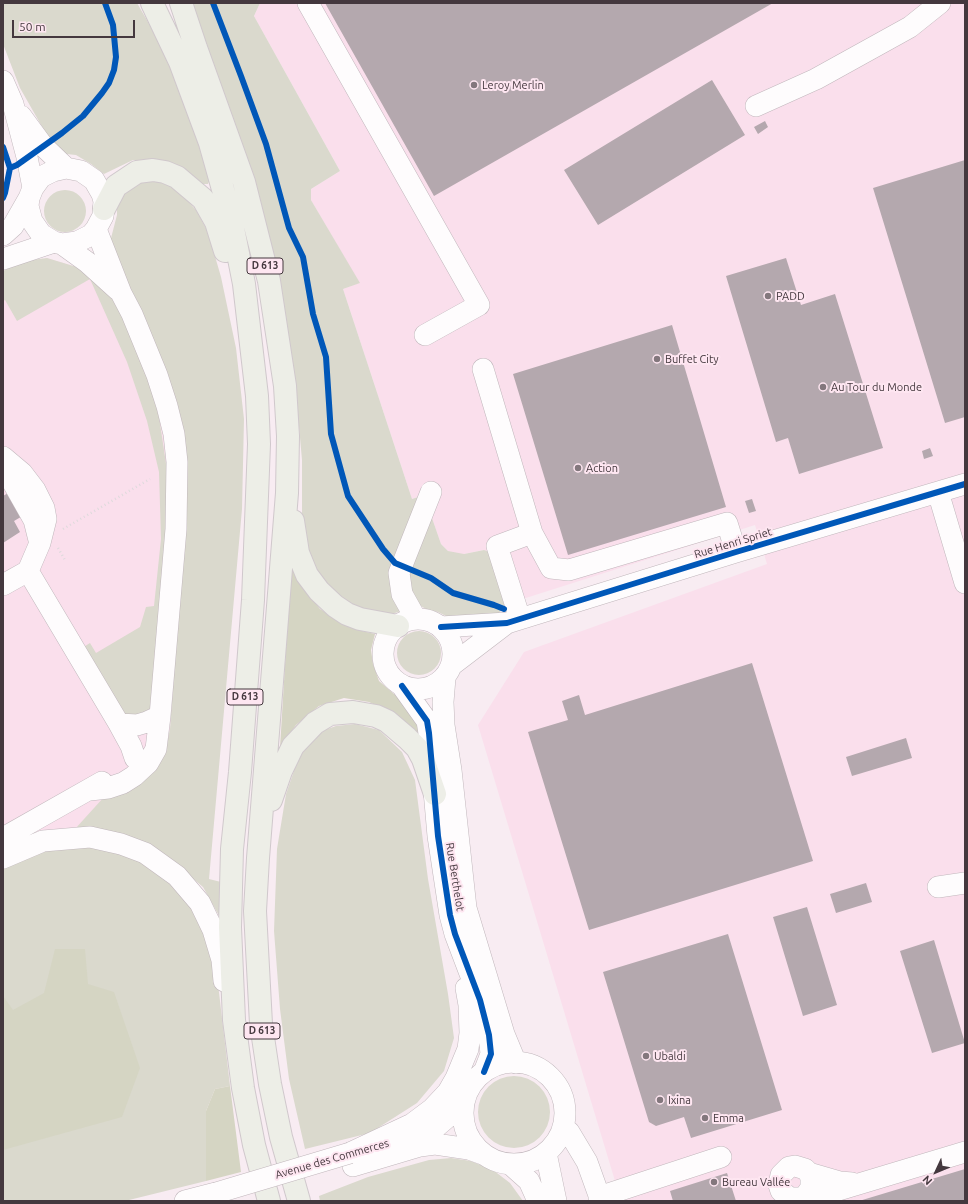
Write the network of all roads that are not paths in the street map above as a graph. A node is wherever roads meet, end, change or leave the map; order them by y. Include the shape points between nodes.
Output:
1 (152, 3) edge
2 (181, 3) edge
3 (308, 3) edge
4 (940, 3) edge
5 (3, 81) edge
6 (13, 104) junction
7 (756, 106) dead end
8 (66, 168) junction
9 (31, 193) junction
10 (104, 209) junction
11 (96, 229) junction
12 (3, 235) edge
13 (58, 243) junction
14 (3, 259) edge
15 (121, 293) junction
16 (425, 335) dead end
17 (483, 369) dead end
18 (254, 375) junction
19 (3, 457) edge
20 (3, 468) edge
21 (3, 479) edge
22 (965, 484) edge
23 (3, 489) edge
24 (431, 492) dead end
25 (938, 492) junction
26 (288, 493) junction
27 (532, 533) junction
28 (40, 543) junction
29 (736, 552) junction
30 (28, 571) junction
31 (965, 583) edge
32 (3, 585) edge
33 (514, 621) junction
34 (407, 622) junction
35 (441, 627) junction
36 (449, 671) junction
37 (402, 686) junction
38 (160, 716) junction
39 (119, 724) junction
40 (134, 758) junction
41 (90, 790) junction
42 (435, 794) junction
43 (3, 838) edge
44 (3, 858) edge
45 (258, 858) junction
46 (965, 883) edge
47 (938, 887) dead end
48 (455, 934) junction
49 (234, 1020) junction
50 (516, 1062) junction
51 (484, 1072) junction
52 (466, 1096) junction
53 (563, 1127) junction
54 (965, 1152) edge
55 (546, 1153) junction
56 (483, 1154) junction
57 (721, 1157) dead end
58 (351, 1159) junction
59 (510, 1164) junction
60 (802, 1191) edge
61 (644, 1192) edge
62 (600, 1199) edge
63 (185, 1201) edge
64 (240, 1201) edge
65 (269, 1201) edge
66 (299, 1201) edge
67 (538, 1201) edge
68 (556, 1201) edge

1 - 18 main road, D 613 via 180,62 210,143 231,218 244,284
2 - 26 main road, D 613 via 244,182 269,281 285,386
3 - 16 street via 480,305
4 - 7 street via 903,31 816,79
5 - 6 street
6 - 8 street via 43,146
6 - 9 street via 27,157
8 - 9 street via 41,177
8 - 10 street via 81,171 94,180 102,194
9 - 12 street via 13,226
9 - 13 street via 28,206 32,221 41,234
10 - 11 street
10 - 18 main road via 116,186 137,172 153,170 177,177 203,199 216,222 239,299
11 - 13 street via 77,242
11 - 15 street
13 - 14 street
13 - 15 street via 87,262
15 - 38 street via 145,345 163,394 174,434 177,462 176,529
17 - 27 street
18 - 49 main road, D 613 via 259,444 253,600 232,849 230,927
19 - 28 street via 22,473 44,508 46,520
20 - 28 street via 34,520
21 - 28 street
22 - 25 street, Rue Henri Spriet
23 - 28 street via 24,526
24 - 34 street via 399,573
25 - 29 street, Rue Henri Spriet
25 - 31 street
26 - 34 main road via 298,553 307,575 319,591 335,606 360,619
26 - 45 main road, D 613
27 - 29 street via 551,568 569,570 727,524
27 - 33 street via 497,546
28 - 30 street
29 - 33 street, Rue Henri Spriet
30 - 32 street
30 - 39 street
33 - 35 street
33 - 36 street
34 - 35 street via 425,620
34 - 37 street via 391,632 383,657 389,674
35 - 36 street via 448,635 454,654
36 - 37 street via 438,684 429,688 420,690
36 - 50 street, Rue Berthelot via 443,702 444,725 466,908 504,1034
37 - 42 street, Rue Berthelot via 427,721
38 - 39 street via 137,725
38 - 40 street via 149,738
38 - 41 street via 156,749 148,763 123,782 108,788
39 - 40 street
40 - 41 street
41 - 43 street
42 - 45 main road via 417,748 387,721 376,716 353,712 330,714 315,723 293,746 272,796
42 - 48 street, Rue Berthelot via 438,836
44 - 49 street via 43,841 90,837 145,853 177,876 200,903 213,930 222,960 226,997
45 - 66 main road, D 613 via 255,911 261,1024 281,1137
46 - 47 street
48 - 51 street, Rue Berthelot via 480,1000 489,1035 491,1054
48 - 58 street via 469,1005 470,1033 468,1049 456,1078 436,1105 412,1124
49 - 65 main road, D 613 via 254,1145
50 - 51 street via 499,1065
50 - 53 street via 541,1070 551,1079 561,1093 565,1110
51 - 52 street via 473,1083
52 - 56 street via 463,1107 465,1128
52 - 58 street, Avenue des Commerces via 456,1110 435,1128
53 - 55 street via 557,1141
53 - 62 street via 587,1162
54 - 60 street via 832,1192
55 - 59 street via 523,1163
55 - 68 street
56 - 58 street, Avenue des Commerces via 469,1149 435,1144
56 - 59 street via 496,1161
57 - 61 street
58 - 63 street, Avenue des Commerces, bridge
58 - 64 street, Avenue des Commerces
59 - 67 street via 529,1182
61 - 62 street

